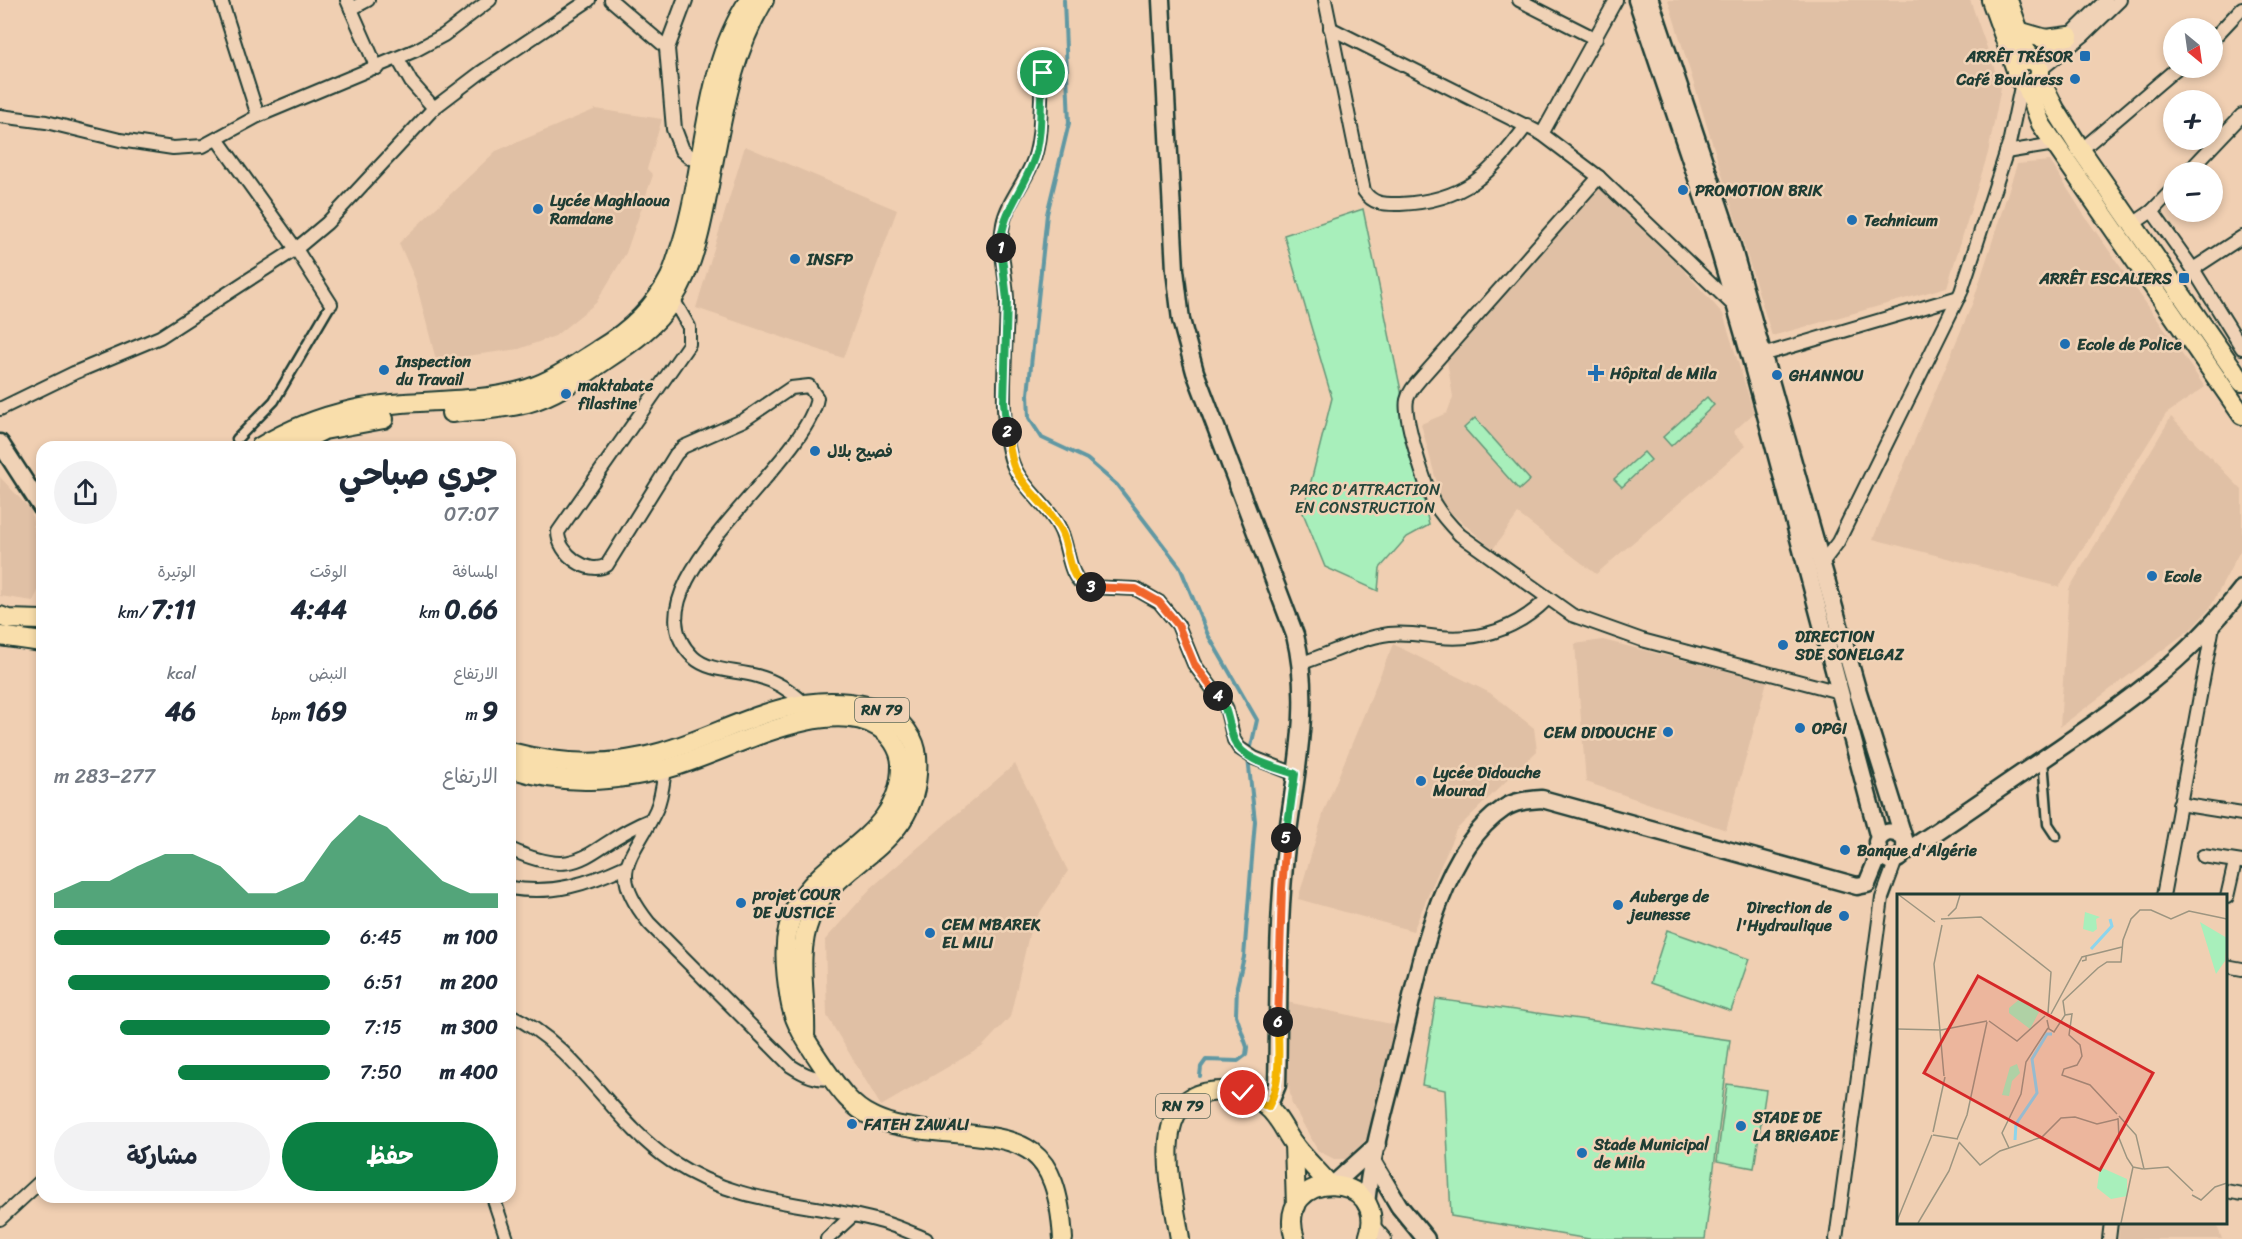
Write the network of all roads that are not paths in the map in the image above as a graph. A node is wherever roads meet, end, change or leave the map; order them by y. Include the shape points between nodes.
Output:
1 (221, 0) edge
2 (368, 0) edge
3 (490, 0) edge
4 (589, 0) edge
5 (611, 0) edge
6 (685, 0) edge
7 (749, 0) edge
8 (764, 0) edge
9 (1161, 0) edge
10 (1325, 0) edge
11 (1519, 0) edge
12 (1617, 0) edge
13 (1637, 0) edge
14 (1650, 0) edge
15 (1991, 0) edge
16 (2008, 0) edge
17 (2106, 0) edge
18 (2120, 0) edge
19 (349, 4) edge
20 (476, 4) edge
21 (2242, 8) edge
22 (1330, 28) junction
23 (2223, 28) edge
24 (2018, 31) junction
25 (2069, 36) junction
26 (1596, 39) junction
27 (667, 48) junction
28 (398, 59) junction
29 (377, 68) junction
30 (2029, 72) junction
31 (1043, 73) dead end
32 (2165, 78) edge
33 (434, 108) junction
34 (2242, 115) edge
35 (0, 116) edge
36 (258, 116) junction
37 (1527, 125) junction
38 (1542, 134) junction
39 (218, 139) junction
40 (2055, 144) junction
41 (2081, 150) junction
42 (2006, 152) junction
43 (707, 161) junction
44 (2197, 162) edge
45 (1599, 177) junction
46 (2163, 200) edge
47 (2152, 211) junction
48 (2133, 224) junction
49 (2242, 237) edge
50 (296, 249) junction
51 (2193, 269) junction
52 (1959, 297) junction
53 (673, 299) junction
54 (331, 304) joint
55 (1735, 307) junction
56 (2242, 346) edge
57 (1762, 355) junction
58 (2242, 382) edge
59 (0, 409) edge
60 (2242, 415) edge
61 (237, 439) dead end
62 (272, 441) edge
63 (301, 441) edge
64 (0, 443) edge
65 (36, 499) edge
66 (1822, 562) junction
67 (2242, 589) edge
68 (1547, 599) junction
69 (0, 616) edge
70 (36, 620) edge
71 (2213, 626) junction
72 (0, 636) edge
73 (36, 641) edge
74 (1302, 663) junction
75 (1839, 692) junction
76 (804, 703) junction
77 (516, 754) edge
78 (2043, 759) junction
79 (664, 769) junction
80 (516, 770) edge
81 (1295, 774) junction
82 (2179, 804) junction
83 (2242, 814) edge
84 (650, 819) junction
85 (2056, 836) dead end
86 (1879, 838) junction
87 (1901, 846) junction
88 (516, 852) edge
89 (1879, 855) junction
90 (2203, 856) dead end
91 (2239, 862) edge
92 (626, 866) junction
93 (1867, 884) junction
94 (516, 889) edge
95 (2163, 894) edge
96 (2227, 897) edge
97 (1882, 898) junction
98 (2227, 966) edge
99 (2242, 969) edge
100 (516, 1019) edge
101 (806, 1036) junction
102 (832, 1079) junction
103 (1268, 1107) junction
104 (1294, 1144) junction
105 (1377, 1145) junction
106 (1374, 1164) junction
107 (1332, 1184) junction
108 (36, 1186) edge
109 (2227, 1191) edge
110 (2242, 1194) edge
111 (495, 1203) edge
112 (1366, 1204) junction
113 (1296, 1206) junction
114 (853, 1215) junction
115 (0, 1220) edge
116 (2111, 1224) edge
117 (1369, 1231) edge
118 (507, 1239) edge
119 (827, 1239) edge
120 (926, 1239) edge
121 (1063, 1239) edge
122 (1180, 1239) edge
123 (1295, 1239) edge
124 (1385, 1239) edge
125 (1426, 1239) edge
126 (1836, 1239) edge
127 (2109, 1239) edge

1 - 36 street
2 - 19 street
3 - 20 street
4 - 33 street
5 - 27 street
6 - 27 street
7 - 43 main road via 738,16 721,59
8 - 43 main road via 736,58
9 - 74 main road via 1181,320 1195,372 1295,635
10 - 22 street
11 - 26 street
12 - 26 street
13 - 55 main road via 1708,211
14 - 57 main road via 1730,239
15 - 30 main road
16 - 24 main road
17 - 25 street
18 - 30 street via 2084,35
19 - 29 street
20 - 28 street via 444,35
21 - 23 street
22 - 37 street
22 - 37 street via 1364,191 1376,202 1435,200 1473,185 1501,159
24 - 25 main road via 2046,39
24 - 30 main road
25 - 30 street
26 - 38 street
27 - 43 street via 677,140 690,157
28 - 29 street
28 - 33 street via 411,82
29 - 36 street
30 - 40 main road via 2041,124
30 - 41 main road
30 - 42 street
31 - 81 street via 1035,156 1004,221 1001,241 1007,300 1004,402 1010,455 1023,481 1054,517 1072,570 1081,584 1136,589 1159,602 1178,625 1194,664 1226,707 1239,748
32 - 41 street
33 - 50 street via 327,223
34 - 44 street
35 - 39 street via 173,148 204,146
36 - 39 street
37 - 38 street
38 - 45 street
39 - 50 street
40 - 42 street
40 - 60 main road
41 - 48 main road
42 - 52 street
43 - 53 main road via 704,218 687,274
43 - 62 main road via 671,275 656,302 610,343 530,388 504,395 354,410 314,420
45 - 55 street
45 - 68 street via 1407,398 1406,410 1418,461 1434,502 1446,520 1460,535
46 - 47 street
47 - 48 street
47 - 51 street
48 - 58 main road
49 - 51 street
50 - 54 street
50 - 59 street via 160,337
51 - 56 street
52 - 57 street
52 - 66 street via 1838,542
53 - 63 main road via 650,327 626,347 570,384 529,402 363,421 324,430
53 - 76 street via 689,327 688,344 558,532 558,541 589,569 599,570 607,565 683,447 744,420 791,388 809,386 817,398 807,426 692,567 680,591 676,626 682,644 694,658 712,668 757,676 784,686
54 - 61 street via 274,401
55 - 75 main road
57 - 66 main road
64 - 65 main road
66 - 87 main road
67 - 71 main road
68 - 74 street via 1531,615 1482,635 1441,637 1402,632
68 - 75 street via 1572,615 1642,640
69 - 70 main road via 8,620
71 - 78 main road via 2151,684
71 - 82 street
72 - 73 main road
74 - 81 main road via 1303,718
75 - 86 main road
76 - 77 main road, RN 79 via 749,718 661,753 622,760 581,764
76 - 101 main road, RN 79 via 870,705 890,713 909,734 918,758 916,784 899,825 829,891 809,920 802,976
78 - 85 street via 2048,824
78 - 87 main road via 1959,816
79 - 80 main road, RN 79 via 592,782 555,780
79 - 84 street via 661,796
79 - 101 main road, RN 79 via 800,722 858,720 878,726 893,739 900,757 901,777 889,809 867,837 796,905 789,925 789,998 793,1017
81 - 103 main road via 1282,889 1277,1085
82 - 83 street
82 - 95 street
84 - 88 street via 568,864 538,862
84 - 92 street
86 - 87 main road via 1892,832
86 - 89 main road
87 - 89 main road via 1887,861
87 - 97 street
89 - 93 main road
90 - 91 street
91 - 96 street
92 - 94 street via 569,889 542,892
92 - 102 street via 628,893 649,923 791,1066 806,1075
93 - 97 street
93 - 105 main road via 1857,886 1542,799 1526,800 1503,809 1467,847 1436,906
97 - 126 street
98 - 99 street
100 - 114 street via 551,1043 642,1136 670,1160 700,1178 737,1194
101 - 102 main road, RN 79
102 - 121 main road, RN 79 via 859,1110 887,1123 1021,1143 1036,1155 1059,1192
103 - 104 main road, RN 79
103 - 122 main road, RN 79 via 1243,1093 1204,1092 1187,1102 1174,1117 1167,1151
104 - 107 main road
104 - 113 main road
105 - 106 main road
105 - 107 main road
106 - 112 main road
106 - 125 main road via 1399,1206
107 - 112 main road via 1352,1190
107 - 113 main road via 1316,1187
108 - 115 street
109 - 110 street
111 - 118 street
112 - 117 main road
113 - 123 main road via 1292,1218
114 - 119 street
114 - 120 street via 878,1220
116 - 127 street
117 - 124 street

